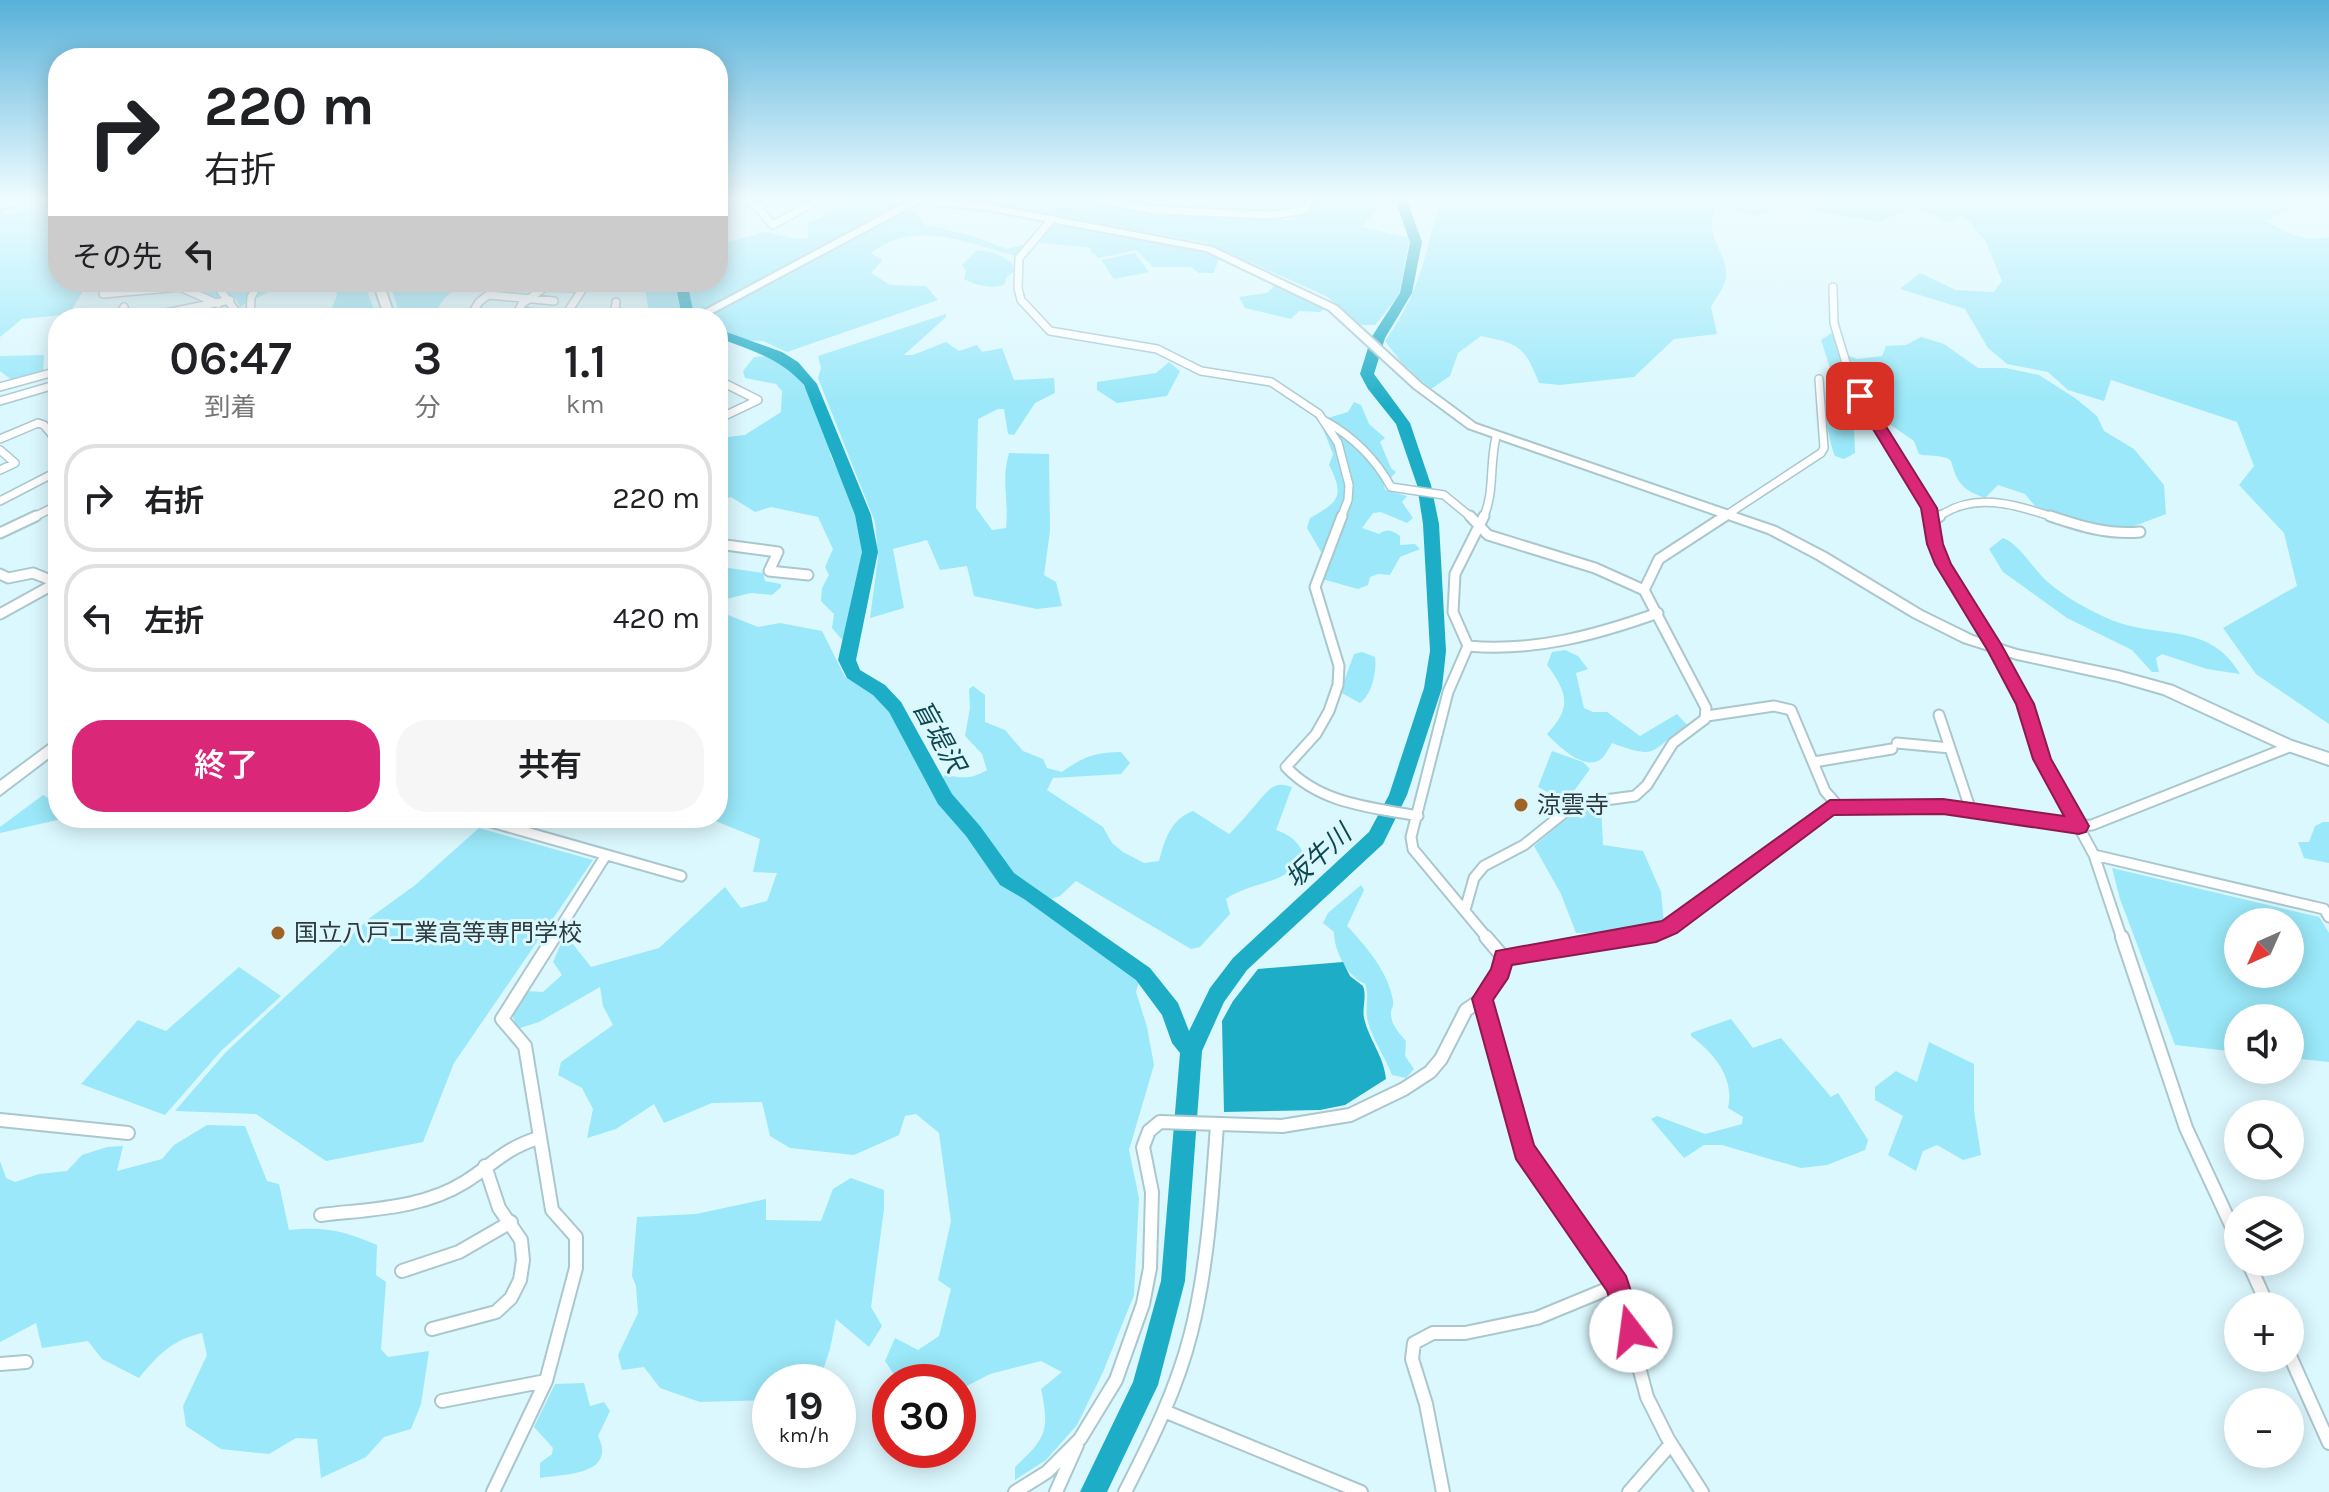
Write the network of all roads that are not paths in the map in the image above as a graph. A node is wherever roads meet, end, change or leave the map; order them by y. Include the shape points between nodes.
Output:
1 (792, 267) edge
2 (1019, 267) edge
3 (1248, 267) edge
4 (1833, 287) dead end
5 (125, 292) edge
6 (194, 292) edge
7 (218, 292) edge
8 (493, 292) edge
9 (538, 292) edge
10 (103, 294) dead end
11 (489, 295) junction
12 (530, 297) junction
13 (554, 301) dead end
14 (223, 302) junction
15 (616, 302) dead end
16 (192, 308) edge
17 (231, 308) edge
18 (475, 308) edge
19 (521, 308) edge
20 (615, 308) edge
21 (714, 308) edge
22 (48, 374) edge
23 (1819, 379) dead end
24 (728, 384) edge
25 (0, 387) edge
26 (48, 387) edge
27 (0, 401) edge
28 (728, 412) edge
29 (731, 413) junction
30 (728, 414) edge
31 (1325, 421) junction
32 (48, 430) edge
33 (1496, 437) junction
34 (1, 438) edge
35 (0, 450) edge
36 (0, 470) edge
37 (48, 476) edge
38 (0, 501) edge
39 (48, 510) edge
40 (1729, 514) junction
41 (1931, 522) junction
42 (1478, 523) junction
43 (2140, 532) dead end
44 (0, 533) edge
45 (728, 545) edge
46 (0, 574) edge
47 (808, 575) dead end
48 (48, 579) edge
49 (48, 588) edge
50 (1644, 590) junction
51 (1658, 613) junction
52 (0, 614) edge
53 (1468, 646) junction
54 (1995, 649) junction
55 (1939, 715) dead end
56 (1707, 716) junction
57 (2289, 747) junction
58 (1950, 748) junction
59 (48, 751) edge
60 (2329, 759) edge
61 (1814, 762) junction
62 (0, 789) edge
63 (1838, 806) junction
64 (1970, 808) junction
65 (1418, 816) junction
66 (2079, 826) junction
67 (512, 828) edge
68 (606, 855) junction
69 (2094, 855) junction
70 (681, 876) dead end
71 (1465, 910) junction
72 (2329, 917) edge
73 (1503, 957) junction
74 (1482, 999) junction
75 (0, 1120) edge
76 (1217, 1125) junction
77 (128, 1133) dead end
78 (538, 1138) junction
79 (485, 1166) junction
80 (2224, 1210) edge
81 (321, 1215) dead end
82 (511, 1222) junction
83 (402, 1271) dead end
84 (1617, 1285) junction
85 (432, 1329) dead end
86 (26, 1362) dead end
87 (0, 1364) edge
88 (2297, 1372) edge
89 (546, 1381) junction
90 (442, 1401) dead end
91 (1164, 1411) junction
92 (1080, 1439) junction
93 (2329, 1443) edge
94 (1670, 1445) junction
95 (493, 1492) edge
96 (1015, 1492) edge
97 (1056, 1492) edge
98 (1125, 1492) edge
99 (1361, 1492) edge
100 (1443, 1492) edge
101 (1629, 1492) edge
102 (1702, 1492) edge

1 - 21 street
2 - 31 street via 1021,300 1050,331 1157,349 1201,371 1271,382
3 - 33 street via 1333,308 1442,406
4 - 41 street via 1834,323 1853,386 1929,508
5 - 10 street
6 - 14 street
7 - 14 street
8 - 11 street
9 - 12 street
11 - 12 street
11 - 18 street
12 - 13 street
12 - 19 street
14 - 16 street
14 - 17 street
15 - 20 street
22 - 25 street
23 - 40 street via 1821,453
24 - 29 street via 758,400
26 - 27 street
28 - 29 street
29 - 30 street
31 - 42 street via 1350,435 1391,487 1444,495
31 - 65 street via 1338,443 1349,485 1337,535 1315,587 1339,666 1338,685 1316,734 1286,767 1297,781 1331,797
32 - 34 street via 38,423
33 - 40 street
33 - 42 street via 1491,501
35 - 36 street via 15,463
37 - 38 street
39 - 44 street
40 - 50 street via 1659,559
40 - 54 street via 1796,541 1925,617
41 - 43 street via 1954,506 1978,502 2027,509 2103,531
41 - 54 street via 1943,564
42 - 50 street via 1502,541 1595,568
42 - 53 street via 1455,574 1452,603
45 - 47 street via 778,552 769,571
46 - 48 street via 8,578 33,573
49 - 52 street
50 - 51 street
51 - 53 street via 1550,644
51 - 56 street
53 - 65 street via 1448,692
54 - 57 street via 2168,690
54 - 66 street via 2025,704 2042,759
55 - 58 street
56 - 61 street via 1786,707
56 - 71 street via 1673,743 1635,796 1575,804 1524,845 1484,866 1474,878
57 - 60 street
57 - 66 street via 2145,806
58 - 61 street via 1895,746
58 - 64 street
59 - 62 street
61 - 63 street via 1825,791
63 - 64 street
63 - 73 street via 1824,810 1656,933
64 - 66 street
65 - 71 street via 1413,849
66 - 69 street
67 - 68 street
68 - 70 street
68 - 78 street via 502,1019 525,1046
69 - 72 street via 2324,909
69 - 80 street via 2186,1128
71 - 73 street
73 - 74 street via 1501,971
74 - 76 street via 1466,1009 1436,1066 1395,1094 1326,1120
74 - 84 street via 1524,1151
75 - 77 street
76 - 91 street via 1204,1269 1191,1335
76 - 92 street via 1160,1122 1144,1139 1152,1192 1150,1268 1143,1304 1116,1380
78 - 79 street via 511,1147
78 - 89 street via 552,1210 578,1246
79 - 81 street via 464,1183 419,1203
79 - 82 street via 498,1206
82 - 83 street via 465,1251
82 - 85 street via 521,1239 523,1271 517,1291 496,1312
84 - 94 street via 1641,1380
84 - 100 street via 1537,1318 1465,1333 1433,1333 1414,1343 1412,1359
86 - 87 street
88 - 93 street
89 - 90 street
89 - 95 street
91 - 98 street
91 - 99 street
92 - 96 street via 1047,1472
92 - 97 street
94 - 101 street
94 - 102 street

